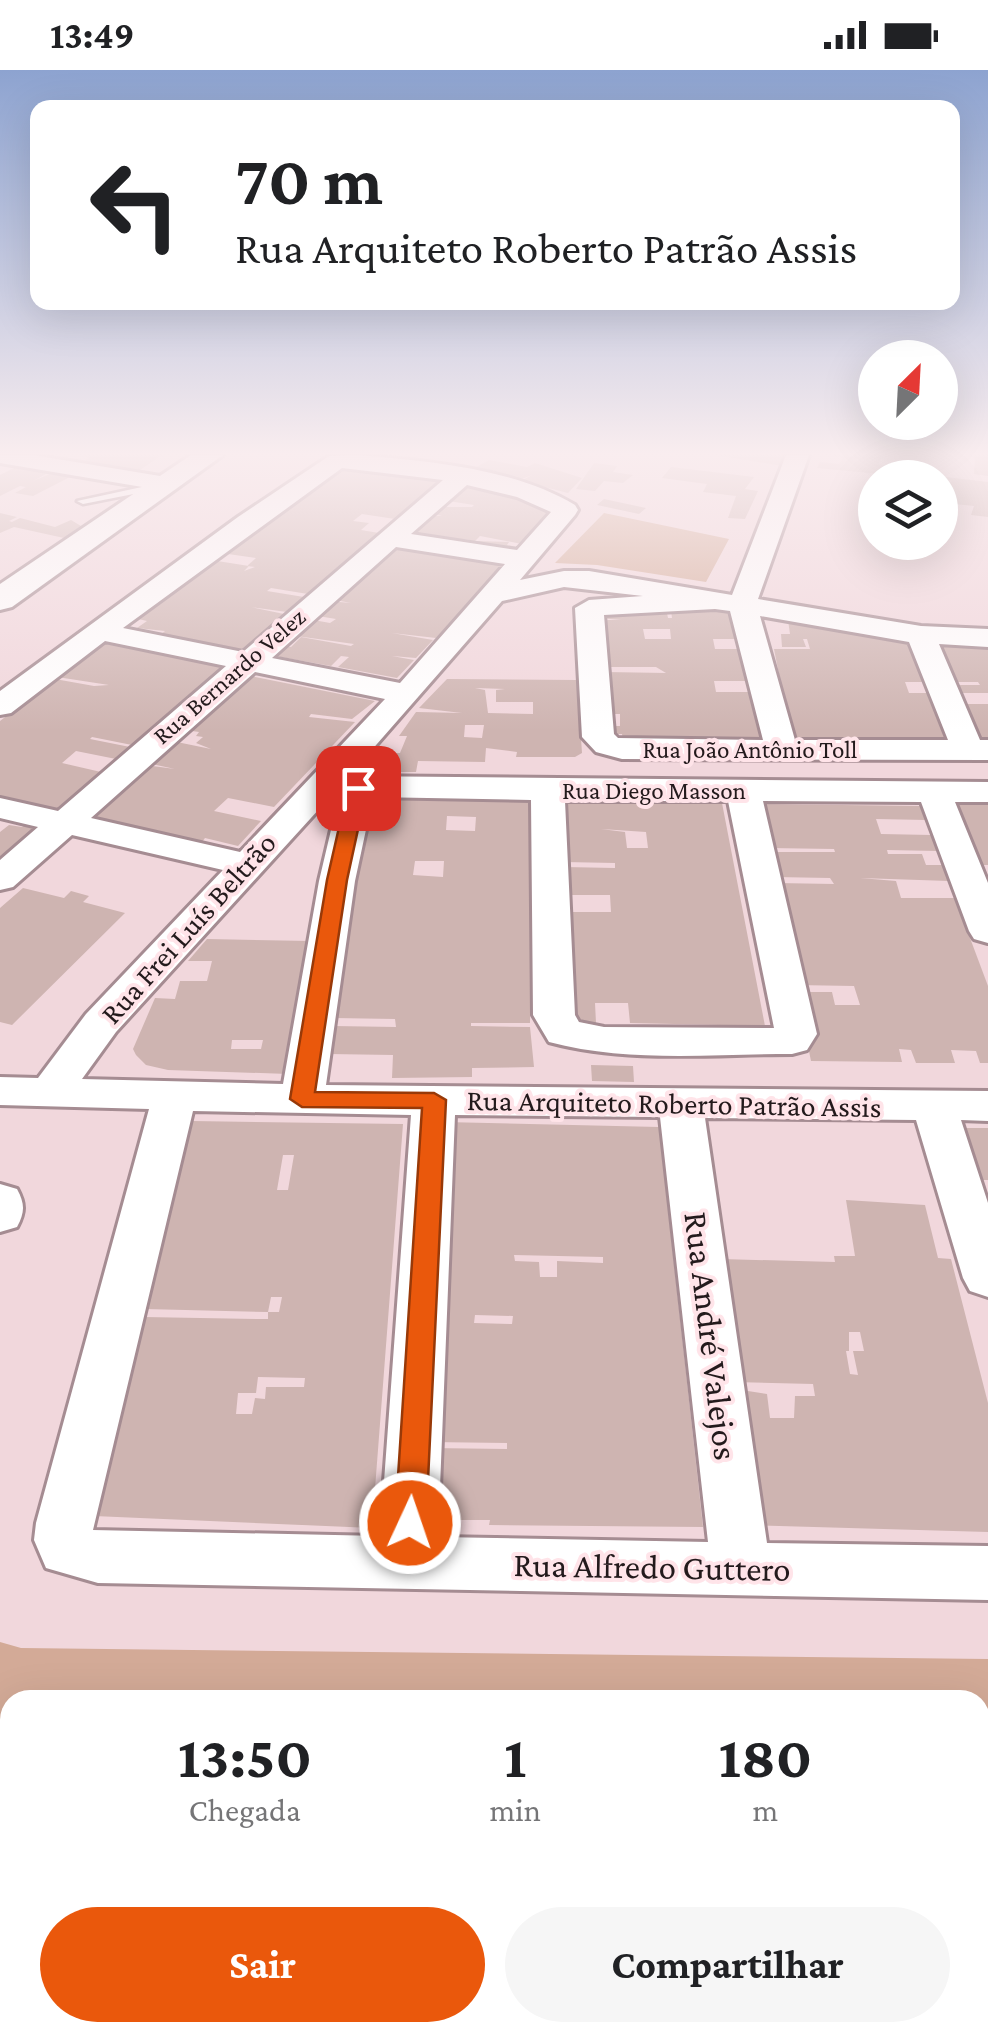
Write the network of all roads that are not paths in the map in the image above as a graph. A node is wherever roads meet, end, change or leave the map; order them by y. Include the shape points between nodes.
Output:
1 (76, 547) edge
2 (213, 547) edge
3 (377, 547) edge
4 (448, 547) edge
5 (533, 547) edge
6 (756, 547) edge
7 (523, 558) junction
8 (496, 594) junction
9 (0, 600) edge
10 (731, 602) junction
11 (101, 632) junction
12 (921, 635) junction
13 (988, 638) edge
14 (246, 662) junction
15 (407, 694) junction
16 (0, 706) edge
17 (781, 749) junction
18 (978, 750) edge
19 (339, 787) junction
20 (548, 789) junction
21 (743, 790) junction
22 (934, 791) junction
23 (988, 792) edge
24 (0, 808) edge
25 (62, 822) junction
26 (246, 864) junction
27 (0, 879) edge
28 (988, 931) edge
29 (51, 1090) junction
30 (0, 1091) edge
31 (174, 1095) junction
32 (302, 1099) junction
33 (434, 1100) junction
34 (681, 1104) junction
35 (934, 1106) junction
36 (988, 1106) edge
37 (0, 1200) edge
38 (0, 1215) edge
39 (988, 1278) edge
40 (408, 1562) junction
41 (741, 1569) junction
42 (988, 1572) edge

1 - 9 street
2 - 11 street
3 - 14 street, Rua Bernardo Velez
4 - 7 street
5 - 7 street, Rua Frei Luís Beltrão
6 - 10 street
7 - 8 street, Rua Frei Luís Beltrão
8 - 10 street via 589,579
8 - 15 street, Rua Frei Luís Beltrão
10 - 12 street
10 - 17 street via 755,642
10 - 17 street, Rua João Antônio Toll via 589,608 598,737 622,749
11 - 14 street
11 - 16 street
12 - 13 street
12 - 18 street
14 - 15 street
14 - 25 street, Rua Bernardo Velez
15 - 19 street, Rua Frei Luís Beltrão
17 - 18 street, Rua João Antônio Toll
19 - 20 street, Rua Diego Masson
19 - 26 street, Rua Frei Luís Beltrão
19 - 32 street via 337,880
20 - 21 street, Rua Diego Masson
20 - 21 street via 554,1015 564,1033 604,1040 792,1041 796,1034
21 - 22 street, Rua Diego Masson
22 - 23 street, Rua Diego Masson
22 - 28 street
24 - 25 street
25 - 26 street
25 - 27 street, Rua Bernardo Velez
26 - 29 street, Rua Frei Luís Beltrão via 101,1024
29 - 30 street, Rua Arquiteto Roberto Patrão Assis
29 - 31 street, Rua Arquiteto Roberto Patrão Assis
31 - 32 street, Rua Arquiteto Roberto Patrão Assis
31 - 40 street, Rua Alfredo Guttero via 65,1523 67,1550 98,1557
32 - 33 street, Rua Arquiteto Roberto Patrão Assis
33 - 34 street, Rua Arquiteto Roberto Patrão Assis
33 - 40 street
34 - 35 street, Rua Arquiteto Roberto Patrão Assis
34 - 41 street, Rua André Valejos
35 - 36 street, Rua Arquiteto Roberto Patrão Assis
35 - 39 street
37 - 38 street
40 - 41 street, Rua Alfredo Guttero
41 - 42 street, Rua Alfredo Guttero

